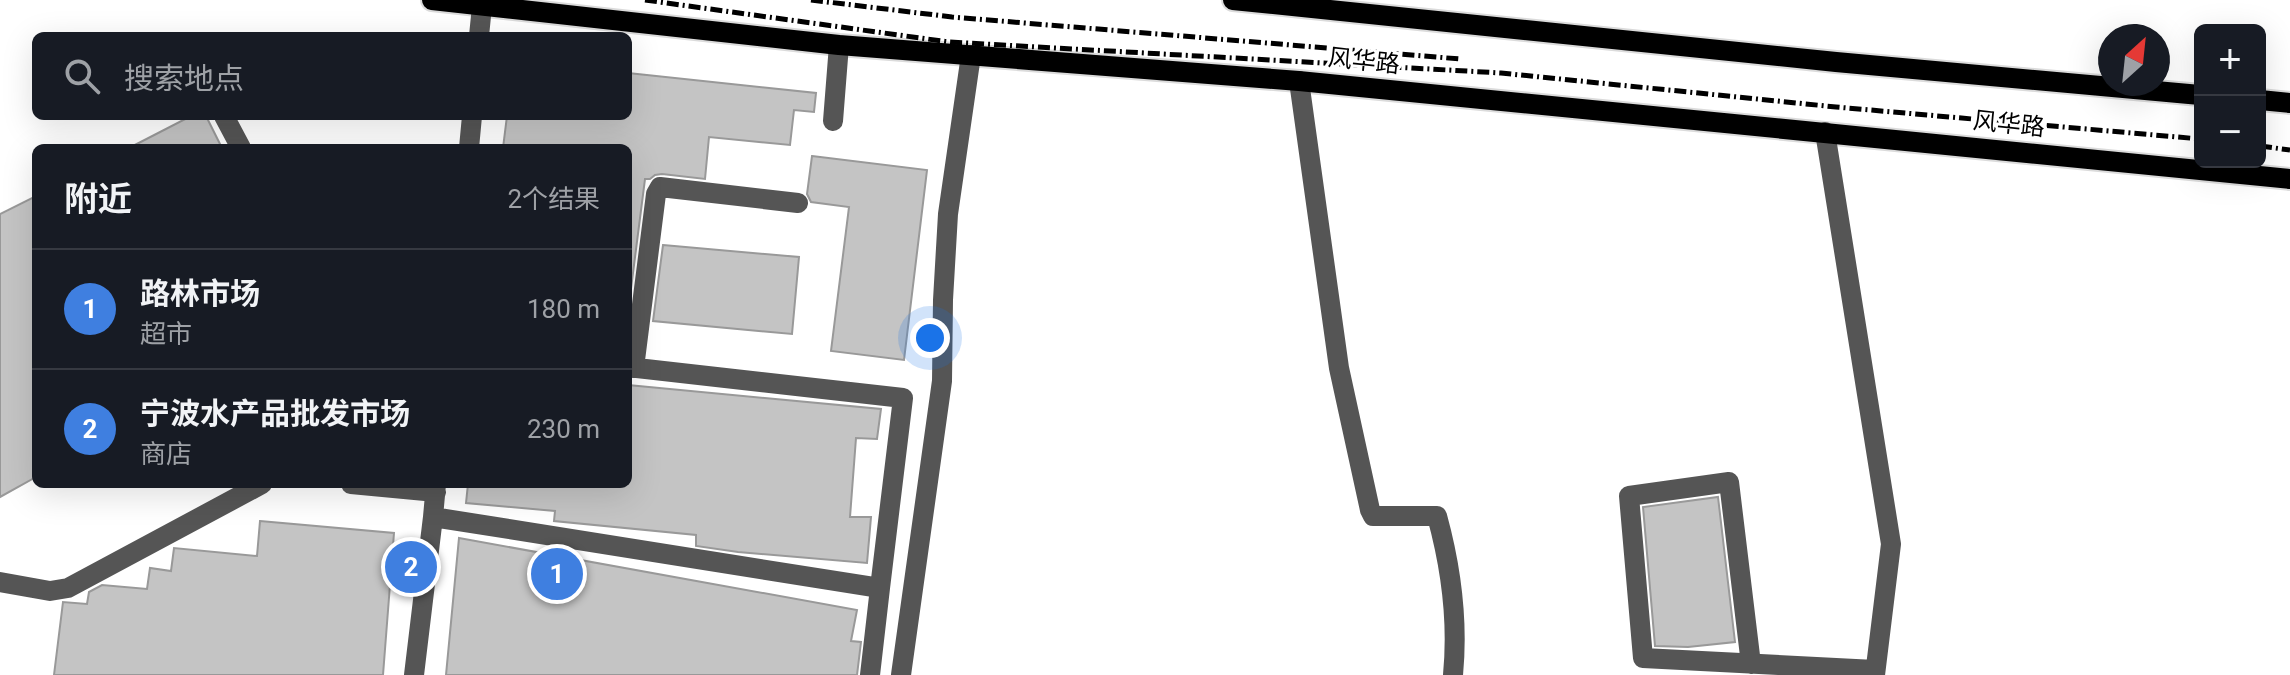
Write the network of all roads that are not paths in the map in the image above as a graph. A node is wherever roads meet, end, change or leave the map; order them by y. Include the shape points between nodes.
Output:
1 (432, 0) edge
2 (1233, 0) edge
3 (482, 6) junction
4 (479, 32) edge
5 (839, 45) junction
6 (971, 55) junction
7 (1299, 81) junction
8 (2194, 94) edge
9 (2266, 101) edge
10 (2290, 103) edge
11 (226, 120) edge
12 (472, 120) edge
13 (833, 121) dead end
14 (1825, 132) junction
15 (239, 144) edge
16 (469, 144) edge
17 (2290, 179) edge
18 (798, 203) dead end
19 (632, 360) edge
20 (632, 367) edge
21 (255, 488) edge
22 (436, 488) edge
23 (433, 517) junction
24 (0, 582) edge
25 (880, 588) junction
26 (1751, 664) junction
27 (1875, 672) edge
28 (414, 675) edge
29 (870, 675) edge
30 (901, 675) edge
31 (1453, 675) edge

1 - 3 main road, 风华路
2 - 8 main road, 风华路
3 - 4 street
3 - 5 main road, 风华路
5 - 6 main road, 风华路
5 - 13 street
6 - 7 main road, 风华路
6 - 30 street via 948,214 942,381
7 - 14 main road, 风华路
7 - 31 street via 1339,368 1370,510 1373,516 1437,516 1448,566
9 - 10 main road
11 - 15 street
12 - 16 street
14 - 17 main road, 风华路
14 - 27 street via 1891,544
18 - 19 street via 660,187
20 - 25 street via 903,398
21 - 24 street via 68,588 50,591
22 - 23 street
23 - 25 street
23 - 28 street
25 - 29 street
26 - 26 street via 1643,658 1629,496 1729,482
26 - 27 street

